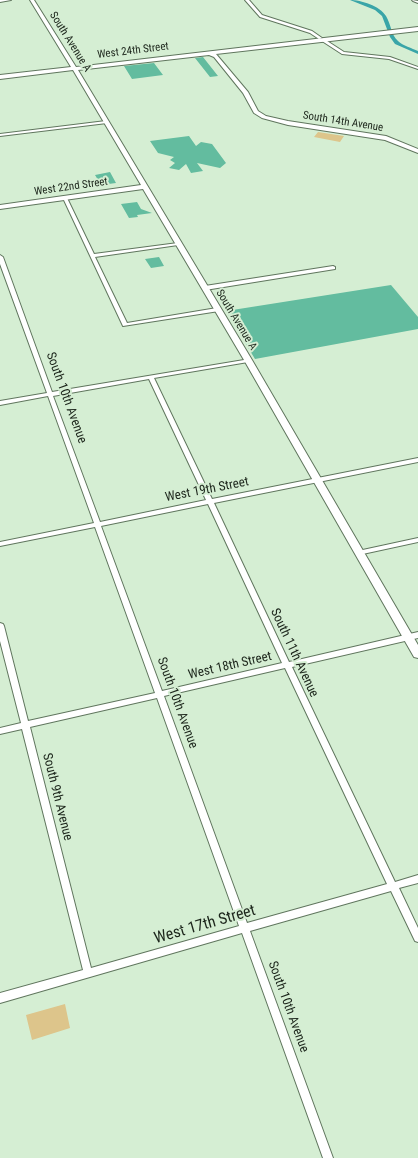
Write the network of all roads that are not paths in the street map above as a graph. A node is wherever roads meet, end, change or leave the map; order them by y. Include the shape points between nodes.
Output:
1 (9, 0) edge
2 (32, 0) edge
3 (247, 0) edge
4 (414, 0) edge
5 (0, 1) edge
6 (418, 2) edge
7 (418, 28) edge
8 (321, 39) junction
9 (208, 52) junction
10 (74, 68) junction
11 (418, 68) edge
12 (0, 77) edge
13 (106, 122) junction
14 (0, 136) edge
15 (418, 151) edge
16 (144, 187) junction
17 (65, 198) junction
18 (0, 207) edge
19 (178, 244) junction
20 (93, 256) junction
21 (0, 257) edge
22 (333, 268) dead end
23 (204, 288) junction
24 (217, 310) junction
25 (248, 360) junction
26 (152, 377) junction
27 (51, 394) junction
28 (0, 403) edge
29 (418, 460) edge
30 (316, 480) junction
31 (210, 502) junction
32 (97, 524) junction
33 (418, 540) edge
34 (0, 544) edge
35 (358, 553) junction
36 (0, 626) edge
37 (418, 635) edge
38 (408, 637) junction
39 (418, 654) edge
40 (286, 665) junction
41 (160, 693) junction
42 (25, 725) junction
43 (0, 731) edge
44 (418, 880) edge
45 (394, 887) junction
46 (246, 929) junction
47 (418, 938) edge
48 (88, 973) junction
49 (0, 998) edge
50 (328, 1158) edge

1 - 5 street
2 - 10 main road, South Avenue A
3 - 8 street via 261,16 311,32
4 - 6 street
7 - 8 main road, West 24th Street
8 - 9 main road, West 24th Street
8 - 11 street via 343,53 390,58
9 - 10 main road, West 24th Street
9 - 15 main road, South 14th Avenue via 216,56 242,88 252,106 264,117 386,138
10 - 12 main road, West 24th Street
10 - 13 main road, South Avenue A
13 - 14 street
13 - 16 main road, South Avenue A
16 - 17 main road, West 22nd Street
16 - 19 main road, South Avenue A
17 - 18 main road, West 22nd Street
17 - 20 street
19 - 20 street
19 - 23 main road, South Avenue A
20 - 24 street via 125,325
21 - 27 street, South 10th Avenue
22 - 23 street
23 - 24 main road, South Avenue A
24 - 25 main road, South Avenue A
25 - 26 street
25 - 30 main road, South Avenue A
26 - 27 street
26 - 31 street, South 11th Avenue
27 - 28 street
27 - 32 street, South 10th Avenue
29 - 30 street, West 19th Street
30 - 31 street, West 19th Street
30 - 35 main road, South Avenue A
31 - 32 street, West 19th Street
31 - 40 street, South 11th Avenue
32 - 34 street, West 19th Street
32 - 41 street, South 10th Avenue
33 - 35 street
35 - 38 main road, South Avenue A
36 - 42 street, South 9th Avenue
37 - 38 street, West 18th Street
38 - 39 main road, South Avenue A
38 - 40 street, West 18th Street
40 - 41 street, West 18th Street
40 - 45 street, South 11th Avenue
41 - 42 street, West 18th Street
41 - 46 street, South 10th Avenue
42 - 43 street, West 18th Street
42 - 48 street, South 9th Avenue
44 - 45 street, West 17th Street
45 - 46 street, West 17th Street
45 - 47 street, South 11th Avenue
46 - 48 street, West 17th Street
46 - 50 street, South 10th Avenue
48 - 49 street, West 17th Street

